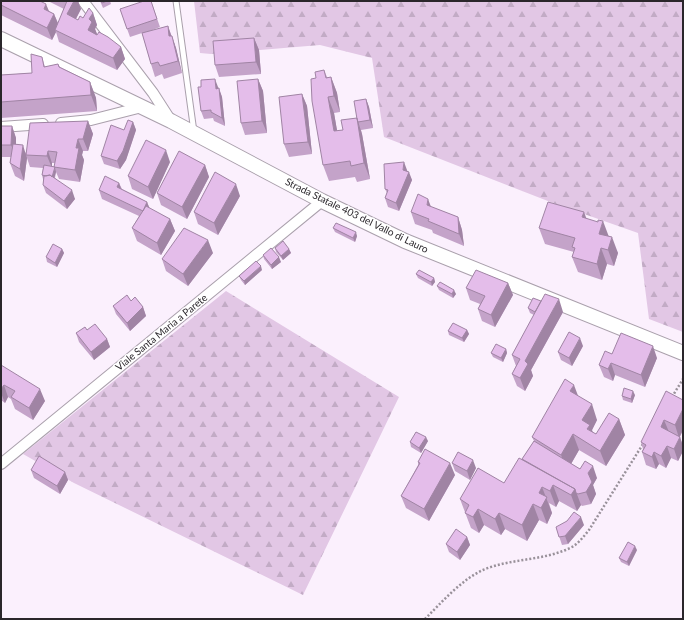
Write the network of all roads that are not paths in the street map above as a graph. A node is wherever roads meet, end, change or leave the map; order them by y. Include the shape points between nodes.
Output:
1 (83, 1) edge
2 (176, 1) edge
3 (1, 39) edge
4 (142, 107) junction
5 (171, 121) junction
6 (1, 127) edge
7 (194, 133) junction
8 (322, 201) junction
9 (683, 353) edge
10 (1, 464) edge

1 - 5 street via 153,93
2 - 7 lane
3 - 4 main road, Strada Statale 403 del Vallo di Lauro
4 - 5 main road, Strada Statale 403 del Vallo di Lauro
4 - 6 street via 91,120
5 - 7 main road, Strada Statale 403 del Vallo di Lauro
7 - 8 main road, Strada Statale 403 del Vallo di Lauro
8 - 9 main road, Strada Statale 403 del Vallo di Lauro via 405,240
8 - 10 street, Viale Santa Maria a Parete

